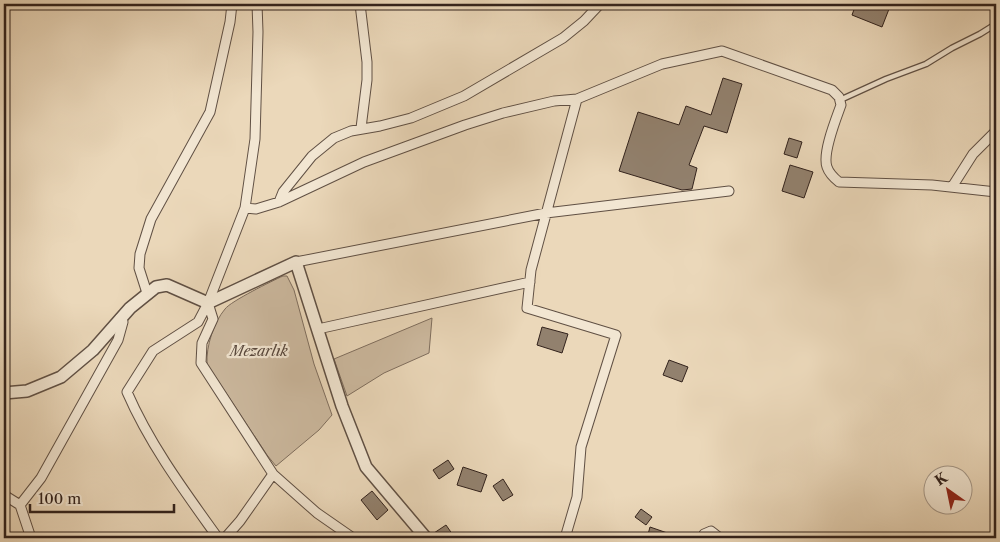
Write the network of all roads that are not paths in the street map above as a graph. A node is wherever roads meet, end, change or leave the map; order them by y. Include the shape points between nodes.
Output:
1 (232, 4) edge
2 (257, 4) edge
3 (360, 4) edge
4 (600, 4) edge
5 (996, 24) edge
6 (577, 99) junction
7 (840, 100) junction
8 (361, 128) junction
9 (996, 131) edge
10 (952, 187) junction
11 (728, 191) dead end
12 (996, 192) edge
13 (279, 202) junction
14 (245, 208) junction
15 (546, 213) junction
16 (296, 262) junction
17 (530, 282) junction
18 (147, 293) junction
19 (208, 304) junction
20 (120, 318) junction
21 (318, 329) junction
22 (4, 393) edge
23 (273, 474) junction
24 (4, 496) edge
25 (20, 505) junction
26 (31, 538) edge
27 (218, 538) edge
28 (225, 538) edge
29 (353, 538) edge
30 (426, 538) edge
31 (565, 538) edge
32 (702, 538) edge
33 (720, 538) edge

1 - 18 street via 210,112 151,219 140,254 139,268
2 - 14 street via 255,139
3 - 8 street via 367,62
4 - 8 street via 563,38 464,96 411,118
5 - 7 lane via 926,64
6 - 7 street via 662,64 722,51 832,90
6 - 13 street via 502,113 465,125 364,162
6 - 15 street
7 - 10 street via 826,155 826,165 839,182
8 - 13 street via 334,138 319,149 283,192
9 - 10 street via 973,154
10 - 12 street
11 - 15 street
13 - 14 street via 256,209
14 - 19 street
15 - 16 street
15 - 17 street
16 - 19 street
16 - 21 street
17 - 21 street
17 - 31 street via 527,308 616,335 581,447 577,497
18 - 19 street via 167,285
18 - 20 street
19 - 23 street via 213,319 202,343 201,363
19 - 27 street via 198,322 153,351 127,392 138,417 175,477
20 - 22 street via 93,350 61,377 27,391
20 - 25 street via 123,322 118,340 41,478
21 - 30 street via 342,406 366,467
23 - 28 street
23 - 29 street
24 - 25 street
25 - 26 street
32 - 33 street via 711,531

